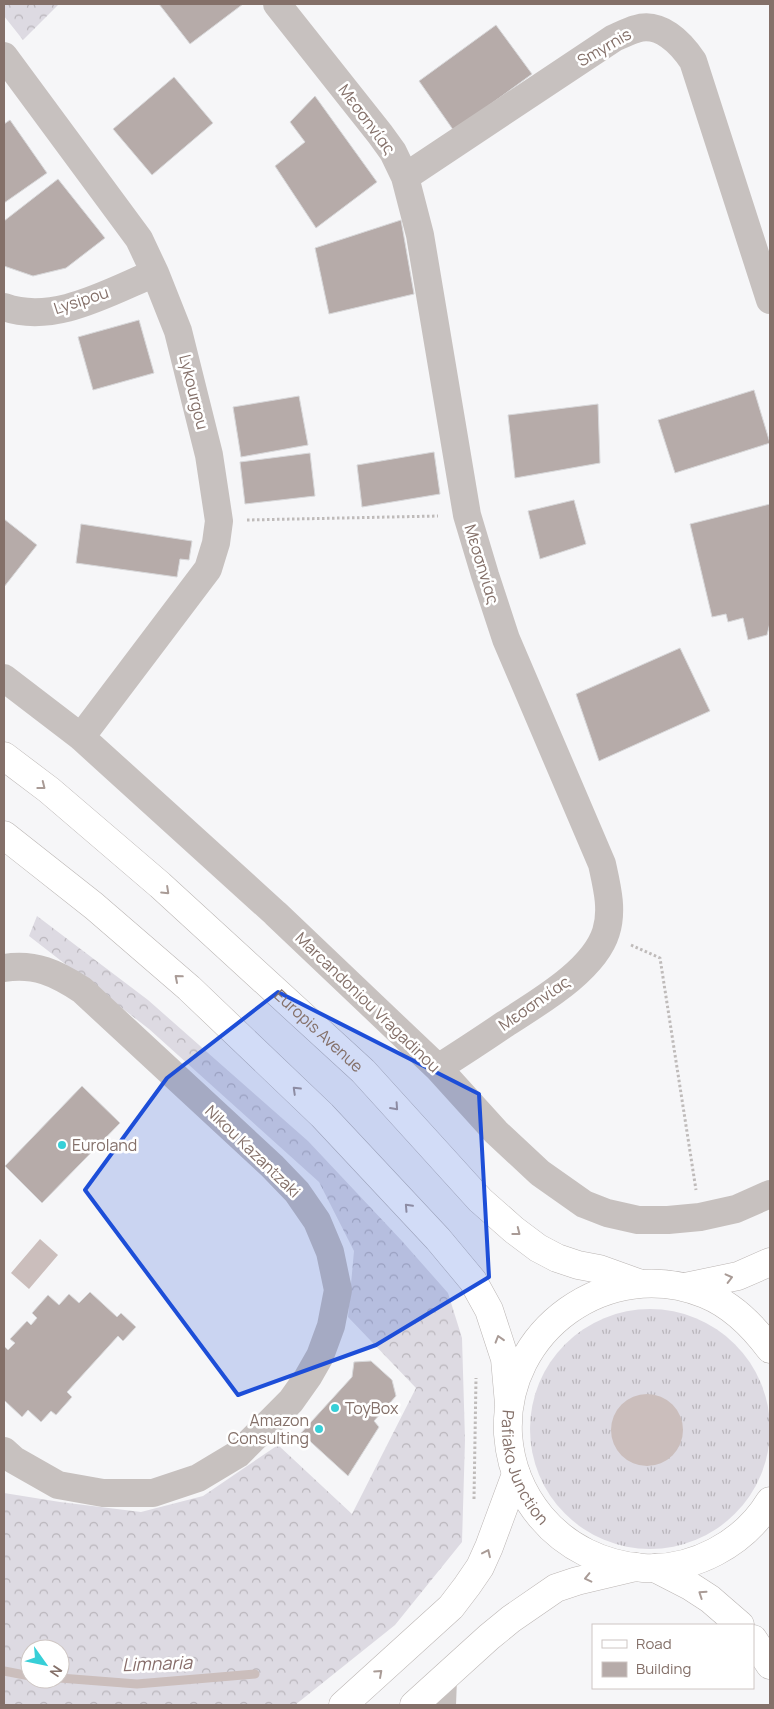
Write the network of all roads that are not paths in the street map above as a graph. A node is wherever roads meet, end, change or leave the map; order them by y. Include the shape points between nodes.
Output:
1 (278, 4) edge
2 (4, 56) edge
3 (405, 177) junction
4 (155, 273) junction
5 (770, 300) edge
6 (4, 307) edge
7 (4, 678) edge
8 (82, 737) junction
9 (4, 756) edge
10 (4, 835) edge
11 (4, 968) edge
12 (438, 1068) junction
13 (770, 1194) edge
14 (770, 1262) edge
15 (638, 1283) junction
16 (685, 1287) junction
17 (770, 1349) edge
18 (509, 1404) junction
19 (4, 1451) edge
20 (516, 1474) junction
21 (770, 1501) edge
22 (645, 1568) junction
23 (739, 1624) edge
24 (754, 1641) edge
25 (770, 1664) edge
26 (442, 1692) edge
27 (343, 1705) edge
28 (414, 1705) edge

1 - 3 street, Μεσσηνίας via 380,134
2 - 4 street, Lykourgou via 139,239
3 - 5 street, Smyrnis via 614,38 637,28 652,28 675,39 693,61
3 - 12 street, Μεσσηνίας via 420,235 467,515 506,639 602,864 609,912 606,933 595,952 560,989
4 - 6 street, Lysipou via 82,303 51,311 29,312
4 - 8 street, Lykourgou via 178,331 209,455 219,521 216,543 208,569
7 - 8 street, Marcandoniou Vragadinou
8 - 12 street, Marcandoniou Vragadinou via 276,913
9 -> 15 main road, Europis Avenue via 160,885 363,1071 480,1200 514,1230 557,1258
18 -> 10 main road via 505,1359 489,1310 472,1281 438,1239 322,1115 189,988 94,906
11 - 19 street, Nikou Kazantzaki via 39,968 82,990 272,1166 297,1192 317,1221 330,1252 338,1290 331,1326 320,1356 291,1401 238,1454 198,1478 153,1493 103,1493 58,1484
12 - 13 street, Marcandoniou Vragadinou via 496,1132 540,1173 584,1204 607,1213 638,1220 700,1217 736,1209
16 -> 14 main road via 738,1276
15 - 16 main road, Pafiako Junction
15 - 18 main road, Pafiako Junction via 589,1297 547,1328 519,1371
16 - 17 main road, Pafiako Junction via 725,1304 758,1332
18 - 20 main road, Pafiako Junction via 508,1440
20 - 22 main road, Pafiako Junction via 529,1500 557,1534 594,1557
27 -> 20 main road via 451,1607 468,1586 489,1547
21 - 22 main road, Pafiako Junction via 739,1537 715,1552 688,1563
23 -> 22 main road via 690,1586
22 -> 26 main road via 556,1588 488,1637
24 - 25 main road
26 - 28 main road

